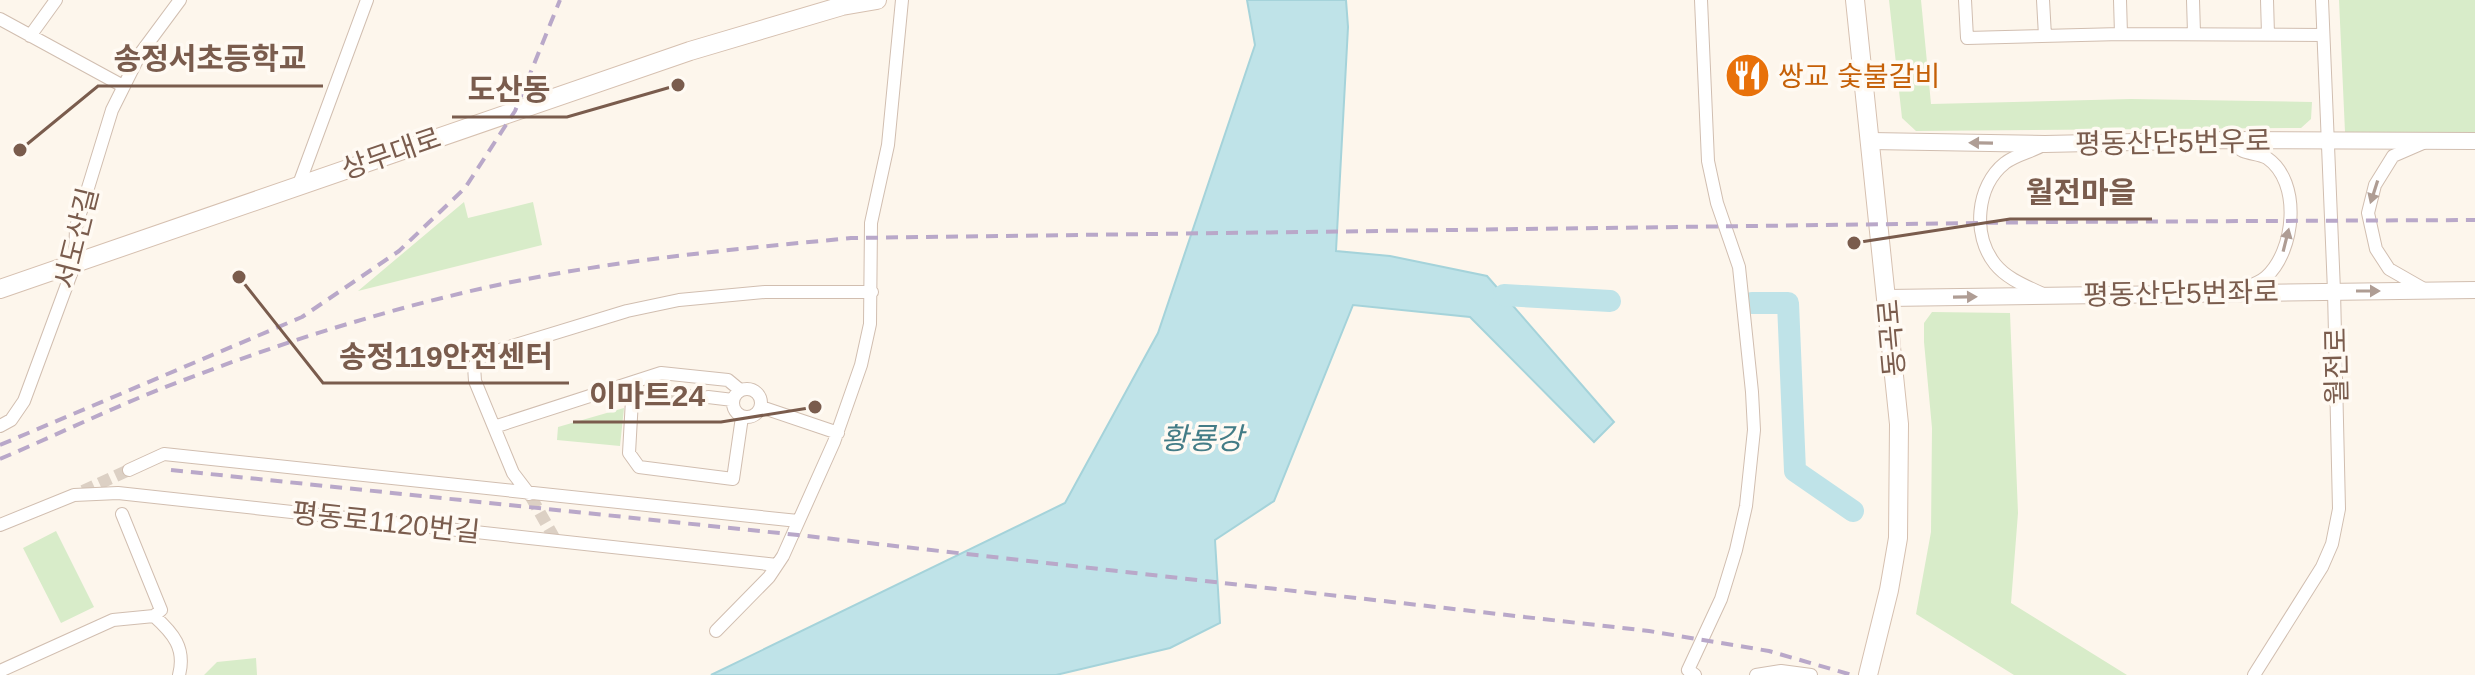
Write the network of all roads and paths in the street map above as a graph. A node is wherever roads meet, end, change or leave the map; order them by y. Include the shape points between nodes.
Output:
1 (56, 0) edge
2 (180, 0) edge
3 (367, 0) edge
4 (877, 0) edge
5 (902, 0) edge
6 (1701, 0) edge
7 (1855, 0) edge
8 (1965, 0) edge
9 (2043, 0) edge
10 (2120, 0) edge
11 (2193, 0) edge
12 (2267, 0) edge
13 (2322, 0) edge
14 (0, 19) edge
15 (2194, 33) junction
16 (2121, 34) junction
17 (2268, 34) junction
18 (2323, 35) junction
19 (30, 36) junction
20 (2045, 36) junction
21 (123, 86) junction
22 (2329, 139) junction
23 (2227, 140) junction
24 (1871, 141) junction
25 (2426, 141) junction
26 (2475, 141) edge
27 (2045, 144) junction
28 (299, 184) junction
29 (75, 263) junction
30 (0, 289) edge
31 (2475, 290) edge
32 (2334, 291) junction
33 (2427, 291) junction
34 (872, 292) junction
35 (2234, 292) junction
36 (2045, 295) junction
37 (1887, 298) junction
38 (633, 382) junction
39 (737, 395) junction
40 (708, 397) tunnel mouth
41 (761, 407) junction
42 (742, 417) junction
43 (0, 426) edge
44 (494, 427) junction
45 (838, 433) junction
46 (129, 470) tunnel mouth
47 (529, 495) junction
48 (122, 514) dead end
49 (798, 521) junction
50 (0, 525) edge
51 (777, 565) junction
52 (154, 616) junction
53 (716, 631) dead end
54 (0, 671) edge
55 (179, 675) edge
56 (1695, 675) edge
57 (1756, 675) edge
58 (1811, 675) edge
59 (1868, 675) edge
60 (2254, 675) edge

1 - 19 street
2 - 21 street, 서도산길
3 - 28 street
4 - 28 main road, 상무대로 via 690,51
5 - 34 street via 888,145 871,223
6 - 56 street via 1708,161 1741,280 1754,430 1736,550 1721,599 1688,670
7 - 24 main road, 동곡로
8 - 20 street via 1967,38
9 - 20 street
10 - 16 street
11 - 15 street
12 - 17 street
13 - 18 street, 월전로
14 - 19 street
15 - 16 street
15 - 17 street
16 - 20 street
17 - 18 street
18 - 22 street, 월전로
19 - 21 street
21 - 29 street, 서도산길 via 76,227
22 - 23 street, 평동산단5번우로
22 - 25 street, 평동산단5번우로
22 - 32 street, 월전로
23 - 27 street, 평동산단5번우로
35 -> 23 street via 2265,279 2279,261 2289,242 2290,198 2267,158
27 -> 24 street, 평동산단5번우로
24 - 37 main road, 동곡로
25 - 26 street, 평동산단5번우로
25 -> 33 street via 2393,156 2375,185 2368,213 2376,249 2389,269
27 - 36 street via 2005,163 1987,187 1979,214 1984,246 1995,264
28 - 29 main road, 상무대로
29 - 30 main road, 상무대로
29 - 43 street, 서도산길 via 24,401
31 - 33 street, 평동산단5번좌로
32 -> 33 street, 평동산단5번좌로
32 - 35 street, 평동산단5번좌로
32 - 60 street, 월전로 via 2339,509 2332,544
34 - 44 street via 765,292 679,300 490,351 477,361 473,373
34 - 45 street via 861,365
35 - 36 street, 평동산단5번좌로
37 -> 36 street, 평동산단5번좌로
37 - 59 main road, 동곡로 via 1899,424 1898,538
38 - 39 street via 661,373 728,380
38 - 42 street via 629,453 639,467 733,479
38 - 44 street
39 - 40 street
39 - 41 street via 754,390
39 - 42 street via 735,411
41 - 42 street via 756,415
41 - 45 street
44 - 47 street via 513,473
45 - 49 street
46 - 47 street via 164,454
47 - 49 street
48 - 52 street via 161,610
49 - 51 street
50 - 51 street, 평동로1120번길 via 78,493 118,493
51 - 53 street
52 - 54 street via 111,621
52 - 55 street via 179,644
57 - 58 street

